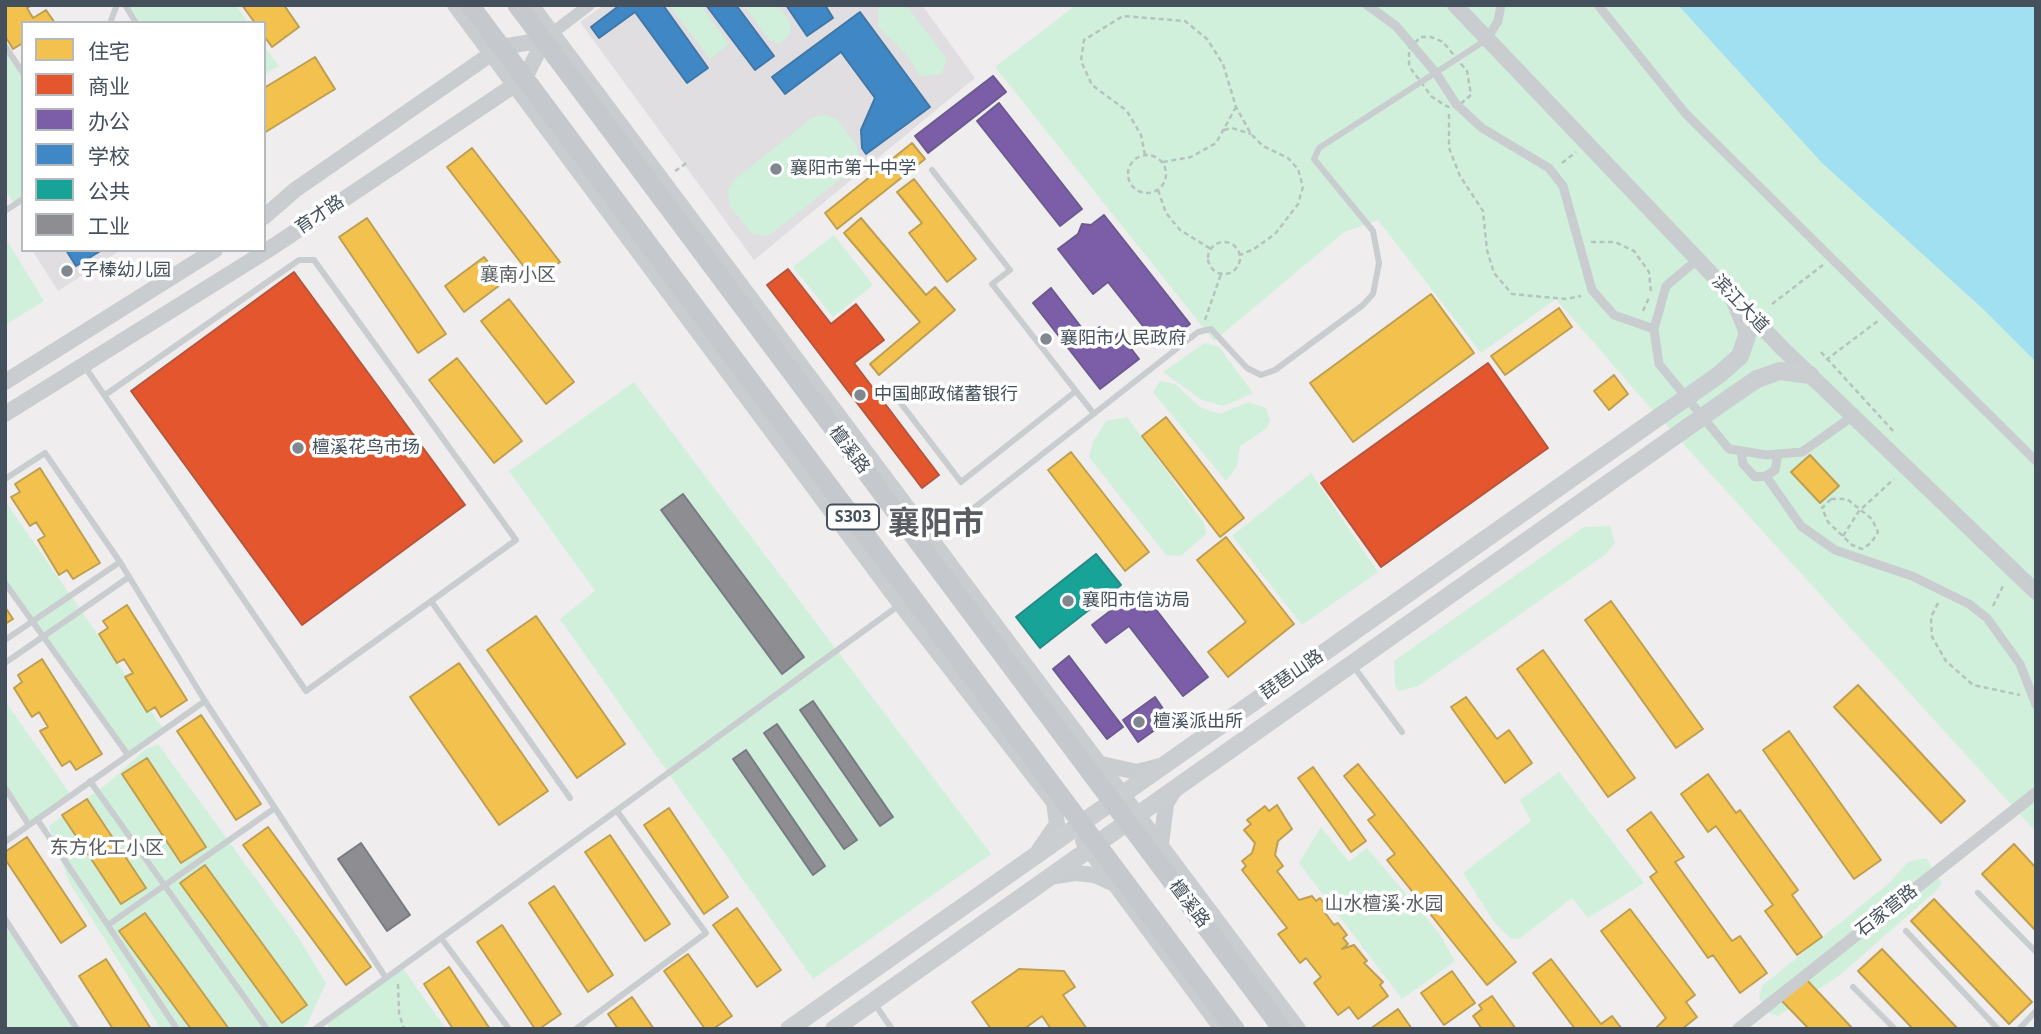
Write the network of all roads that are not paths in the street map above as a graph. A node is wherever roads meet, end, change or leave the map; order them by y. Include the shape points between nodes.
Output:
1 (125, 5) edge
2 (455, 5) edge
3 (470, 5) edge
4 (517, 5) edge
5 (531, 5) edge
6 (589, 5) edge
7 (1367, 5) edge
8 (1455, 5) edge
9 (1500, 5) edge
10 (1598, 5) edge
11 (135, 21) edge
12 (548, 37) junction
13 (1487, 39) junction
14 (5, 46) edge
15 (496, 50) junction
16 (21, 71) edge
17 (1436, 72) junction
18 (520, 81) junction
19 (932, 170) dead end
20 (21, 200) edge
21 (5, 211) edge
22 (266, 215) edge
23 (266, 251) edge
24 (212, 252) edge
25 (265, 252) edge
26 (1698, 259) junction
27 (1733, 296) junction
28 (1654, 329) junction
29 (84, 365) junction
30 (1810, 375) junction
31 (5, 382) edge
32 (1076, 391) junction
33 (894, 393) dead end
34 (105, 395) junction
35 (1688, 397) junction
36 (5, 414) edge
37 (1094, 414) junction
38 (1703, 416) junction
39 (1853, 416) junction
40 (1741, 451) junction
41 (1777, 454) junction
42 (2036, 461) edge
43 (1766, 476) junction
44 (5, 480) edge
45 (927, 544) junction
46 (120, 562) junction
47 (129, 577) junction
48 (5, 583) edge
49 (2036, 592) edge
50 (431, 601) junction
51 (906, 601) junction
52 (32, 622) junction
53 (42, 636) junction
54 (5, 640) edge
55 (5, 663) edge
56 (1350, 663) junction
57 (205, 701) junction
58 (2034, 701) edge
59 (1402, 732) dead end
60 (128, 755) junction
61 (1101, 764) junction
62 (1162, 765) junction
63 (90, 781) junction
64 (1178, 783) junction
65 (5, 788) edge
66 (2036, 793) edge
67 (1117, 797) junction
68 (570, 798) dead end
69 (1054, 802) junction
70 (275, 808) junction
71 (617, 811) junction
72 (1132, 817) junction
73 (37, 819) junction
74 (29, 825) junction
75 (1077, 825) junction
76 (5, 842) edge
77 (1161, 844) junction
78 (1092, 846) junction
79 (1035, 855) junction
80 (1047, 877) junction
81 (1115, 885) junction
82 (166, 887) junction
83 (1978, 893) dead end
84 (5, 919) edge
85 (108, 926) junction
86 (1906, 932) dead end
87 (440, 938) junction
88 (2036, 952) edge
89 (386, 978) junction
90 (1853, 987) dead end
91 (873, 1001) junction
92 (2036, 1011) edge
93 (77, 1029) edge
94 (177, 1029) edge
95 (267, 1029) edge
96 (315, 1029) edge
97 (509, 1029) edge
98 (576, 1029) edge
99 (789, 1029) edge
100 (834, 1029) edge
101 (892, 1029) edge
102 (1222, 1029) edge
103 (1235, 1029) edge
104 (1282, 1029) edge
105 (1298, 1029) edge
106 (1739, 1029) edge
107 (1895, 1029) edge
108 (1998, 1029) edge
109 (2019, 1029) edge

1 - 11 lane
2 - 15 street
3 - 15 main road, 檀溪路 / S303
4 - 12 main road, 檀溪路 / S303
5 - 12 street
6 - 12 street, 育才路
7 - 17 street via 1396,26
8 - 13 street, 滨江大道
9 - 13 street
10 - 42 street via 1686,114
12 - 15 street, 育才路
12 - 18 street, 育才路
12 - 45 main road, 檀溪路 / S303
13 - 17 lane
13 - 26 street, 滨江大道
14 - 16 lane
15 - 18 main road, 檀溪路 / S303
15 - 22 street, 育才路 via 295,190
17 - 28 street via 1456,104 1482,128 1551,171 1563,186 1592,290 1614,315
17 - 37 lane via 1319,148 1314,159 1373,231 1380,263 1373,295 1275,370 1261,375 1247,368 1211,329 1198,332
18 - 23 street, 育才路
18 - 51 main road, 檀溪路 / S303
19 - 32 lane via 1010,270 992,284
20 - 21 lane
24 - 31 street
25 - 29 street, 育才路
26 - 27 street, 滨江大道
26 - 28 street via 1666,286
27 - 30 street, 滨江大道
27 - 35 main road, 琵琶山路 via 1748,333 1741,356
28 - 35 street via 1659,364
29 - 34 lane
29 - 36 street, 育才路
30 - 38 main road, 琵琶山路 via 1780,371 1757,379
30 - 39 street, 滨江大道
32 - 33 lane via 961,482
32 - 37 lane
34 - 50 lane via 306,691
34 - 50 lane via 299,260 314,260 516,540
35 - 38 street
35 - 62 main road, 琵琶山路
37 - 45 lane
38 - 40 street via 1729,449
38 - 56 main road, 琵琶山路
39 - 41 street via 1802,452
39 - 49 street, 滨江大道
40 - 41 street
40 - 43 street via 1748,472
41 - 43 street via 1775,470
43 - 58 street via 1801,526 1835,550 1944,590 1987,618 2020,664
44 - 46 lane via 45,453
45 - 61 street
45 - 67 main road, 檀溪路 / S303
46 - 47 lane
46 - 52 lane
47 - 53 lane
47 - 57 lane
48 - 52 lane
50 - 68 lane
51 - 69 street
51 - 71 lane
51 - 75 main road, 檀溪路 / S303
52 - 53 lane
52 - 54 lane
53 - 55 lane
53 - 60 lane
56 - 59 lane
56 - 64 main road, 琵琶山路
57 - 60 lane
57 - 70 lane
60 - 63 lane
61 - 62 street via 1137,772
61 - 67 street
62 - 67 main road, 琵琶山路
63 - 73 lane
63 - 82 lane
64 - 72 main road, 琵琶山路
64 - 77 street via 1166,804
65 - 74 lane
66 - 106 street, 石家营路
67 - 72 main road, 檀溪路 / S303
67 - 75 main road, 琵琶山路
69 - 75 street
69 - 79 street via 1057,824
70 - 82 lane
70 - 89 lane
71 - 87 lane
71 - 98 lane via 706,933
72 - 77 street
72 - 78 main road, 琵琶山路
72 - 104 main road, 檀溪路 / S303
73 - 74 lane
73 - 85 lane
74 - 76 lane
75 - 78 main road, 檀溪路 / S303
75 - 79 main road, 琵琶山路
77 - 105 street
78 - 80 main road, 琵琶山路
78 - 81 street
78 - 103 main road, 檀溪路 / S303
79 - 99 main road, 琵琶山路
80 - 81 street via 1095,875
80 - 91 main road, 琵琶山路
81 - 102 street
82 - 85 lane
82 - 95 lane
83 - 88 lane
84 - 93 lane
85 - 94 lane
86 - 108 lane
87 - 89 lane
87 - 97 lane
89 - 96 lane
90 - 107 lane
91 - 100 main road, 琵琶山路
91 - 101 lane
92 - 109 lane

